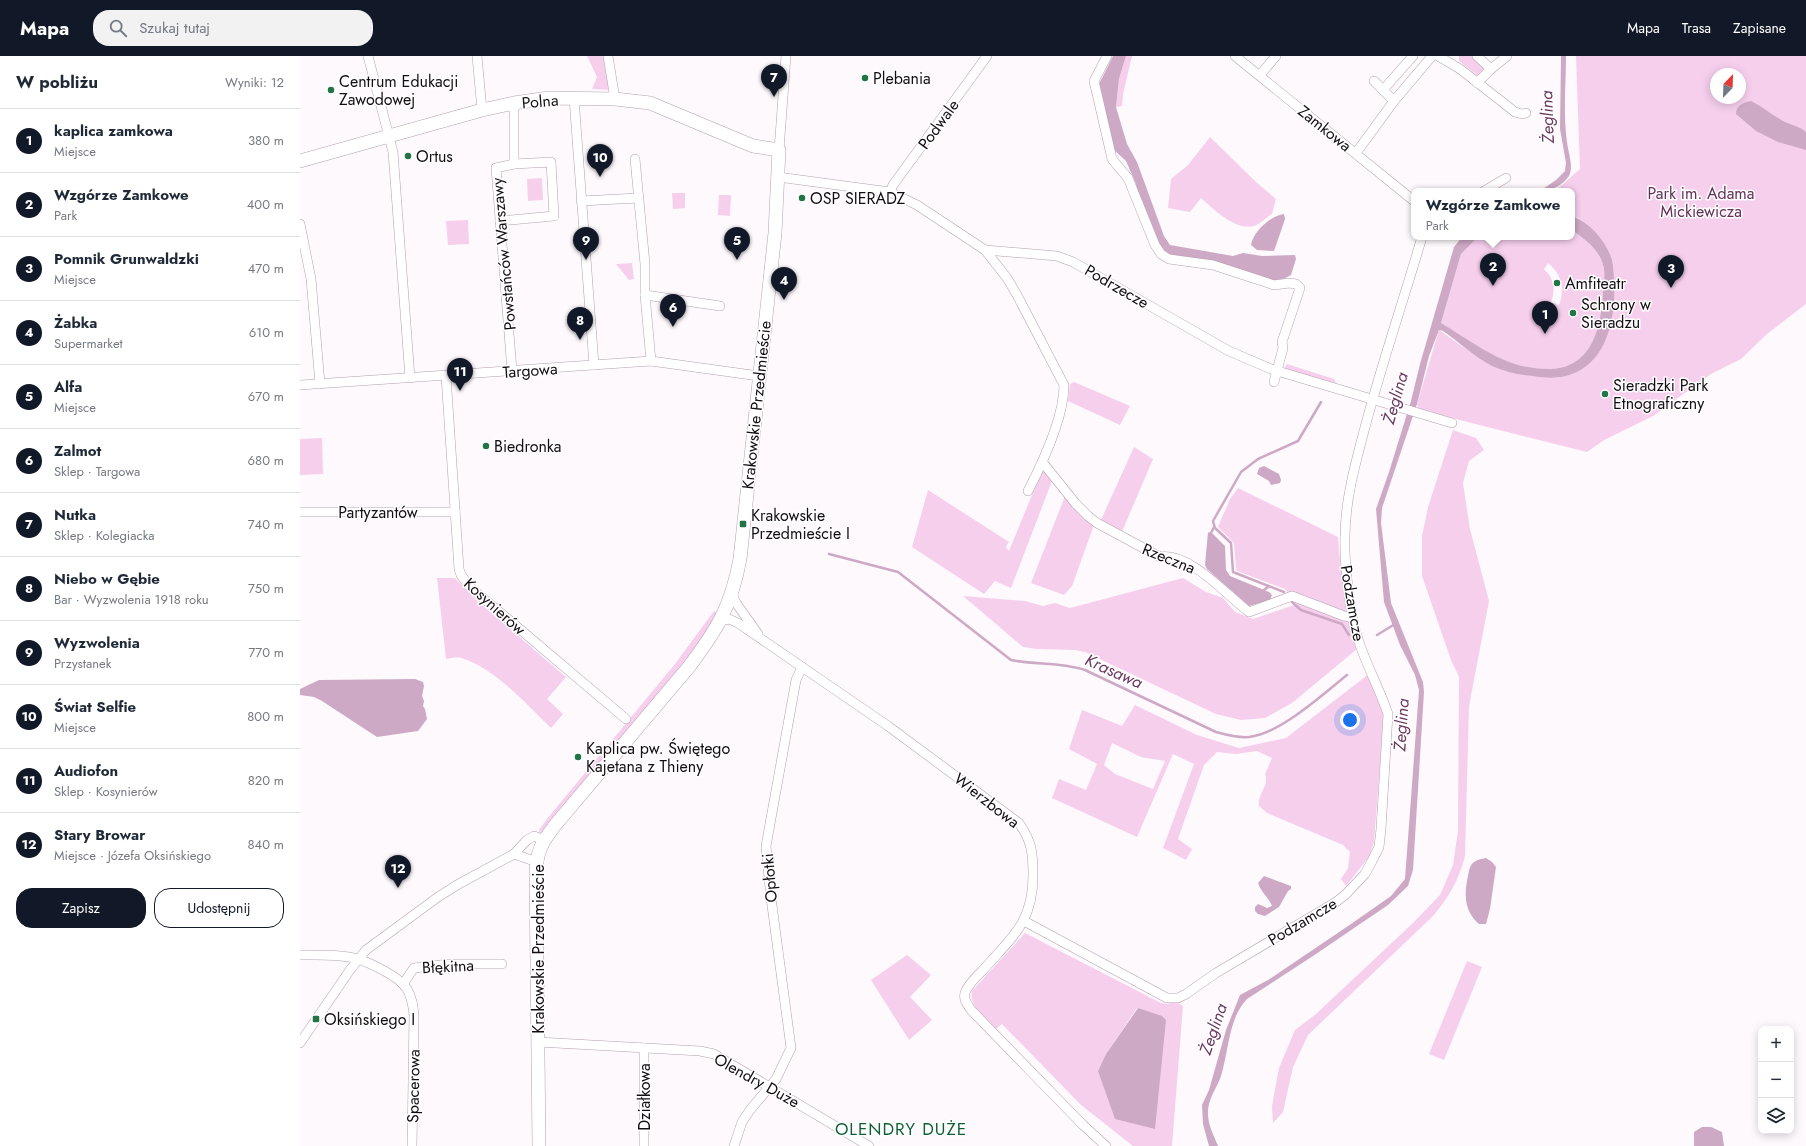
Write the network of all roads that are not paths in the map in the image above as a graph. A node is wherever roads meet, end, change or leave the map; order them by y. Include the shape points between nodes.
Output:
1 (368, 56) edge
2 (477, 56) edge
3 (608, 56) edge
4 (786, 56) edge
5 (987, 56) edge
6 (1107, 56) edge
7 (1235, 56) edge
8 (1276, 56) edge
9 (1413, 56) edge
10 (1432, 56) edge
11 (1438, 56) edge
12 (1477, 56) edge
13 (1507, 56) edge
14 (1452, 59) edge
15 (1491, 68) junction
16 (1260, 76) junction
17 (1374, 81) dead end
18 (1477, 83) junction
19 (1383, 90) junction
20 (574, 98) junction
21 (615, 99) junction
22 (1394, 102) junction
23 (514, 103) junction
24 (482, 110) junction
25 (1526, 113) dead end
26 (389, 136) junction
27 (779, 150) junction
28 (1356, 153) junction
29 (300, 160) edge
30 (636, 160) dead end
31 (514, 164) junction
32 (778, 177) junction
33 (1506, 178) dead end
34 (1489, 188) edge
35 (890, 192) junction
36 (638, 198) junction
37 (1411, 199) edge
38 (581, 201) junction
39 (500, 221) junction
40 (300, 224) edge
41 (1421, 240) edge
42 (985, 250) junction
43 (645, 295) junction
44 (720, 306) dead end
45 (651, 361) junction
46 (594, 364) junction
47 (512, 371) junction
48 (1278, 371) junction
49 (446, 376) junction
50 (759, 376) junction
51 (410, 378) junction
52 (1274, 382) dead end
53 (320, 384) junction
54 (300, 385) edge
55 (1372, 400) junction
56 (1452, 423) dead end
57 (1043, 463) junction
58 (1028, 491) dead end
59 (300, 512) edge
60 (456, 512) junction
61 (732, 593) junction
62 (1352, 617) junction
63 (720, 621) junction
64 (761, 639) junction
65 (802, 667) junction
66 (626, 719) dead end
67 (539, 838) junction
68 (514, 854) junction
69 (537, 862) junction
70 (1024, 921) junction
71 (300, 955) edge
72 (358, 959) junction
73 (502, 964) dead end
74 (403, 984) junction
75 (538, 1042) junction
76 (300, 1043) edge
77 (644, 1048) junction
78 (770, 1086) junction
79 (412, 1146) edge
80 (538, 1146) edge
81 (644, 1146) edge
82 (734, 1146) edge
83 (869, 1146) edge
84 (1106, 1146) edge

1 - 26 street
2 - 24 street
3 - 21 street
4 - 27 street
5 - 35 street, Podwale
6 - 48 street via 1094,81 1112,158 1128,178 1161,254 1178,261 1213,265 1274,285 1289,283 1300,288 1282,342
7 - 16 street, Zamkowa
8 - 16 street
9 - 19 street
10 - 22 street
11 - 14 street
12 - 15 street
13 - 15 street
14 - 18 street
15 - 18 street
16 - 28 street, Zamkowa
17 - 19 street
18 - 25 street via 1515,112
19 - 22 street
20 - 21 street, Polna
20 - 23 street, Polna via 549,98
20 - 38 street
21 - 27 street, Polna via 650,102 753,146
22 - 28 street
23 - 24 street, Polna
23 - 31 street, Powstańców Warszawy
24 - 26 street, Polna
26 - 29 street, Polna
26 - 51 street via 393,152
27 - 32 street, Krakowskie Przedmieście
28 - 37 street, Zamkowa
30 - 36 street
31 - 39 street, Powstańców Warszawy via 496,168
31 - 39 street via 551,162 554,216
32 - 35 street, Podrzecze
32 - 50 street, Krakowskie Przedmieście via 775,232
33 - 34 street
35 - 42 street, Podrzecze via 917,205
36 - 38 street
36 - 43 street via 645,264
38 - 46 street
39 - 47 street, Powstańców Warszawy
40 - 53 street via 311,279
41 - 55 street, Podzamcze
42 - 48 street, Podrzecze via 1057,256 1073,262 1229,351
42 - 57 street via 1017,295 1064,385 1060,413
43 - 44 street
43 - 45 street
45 - 46 street, Targowa
45 - 50 street, Targowa
46 - 47 street, Targowa
47 - 49 street, Targowa
48 - 52 street
48 - 55 street, Podrzecze
49 - 51 street, Targowa
49 - 60 street, Kosynierów
50 - 61 street, Krakowskie Przedmieście via 740,559
51 - 53 street, Targowa
53 - 54 street, Targowa
55 - 56 street, Podrzecze
55 - 62 street, Podzamcze via 1350,491 1345,536
57 - 58 street
57 - 62 street, Rzeczna via 1076,504 1097,523 1160,557 1169,556 1201,570 1249,612 1292,596
59 - 60 street, Partyzantów
60 - 66 street, Kosynierów via 459,569 465,581
61 - 63 street, Krakowskie Przedmieście
61 - 64 street, Wierzbowa
62 - 70 street, Podzamcze via 1363,657 1388,714 1378,847 1365,874 1357,884 1336,902 1178,998 1167,998
63 - 64 street, Wierzbowa via 733,620
63 - 67 street, Krakowskie Przedmieście via 688,668
64 - 65 street, Wierzbowa
65 - 70 street, Wierzbowa via 888,726 1019,824 1031,844 1033,858 1031,904
65 - 78 street, Opłotki via 796,680 767,839 767,868 792,1044 778,1076
67 - 68 street via 527,840
67 - 69 street, Krakowskie Przedmieście
68 - 69 street
68 - 72 street via 438,897 380,939
69 - 75 street, Krakowskie Przedmieście
70 - 84 street, Wierzbowa via 971,984 965,999 971,1010
71 - 72 street, Spacerowa
72 - 74 street, Spacerowa via 378,966
72 - 76 street
73 - 74 street, Błękitna via 449,964 414,968
74 - 79 street, Spacerowa via 413,1003
75 - 77 street, Olendry Duże
75 - 80 street, Krakowskie Przedmieście
77 - 78 street, Olendry Duże via 714,1054
77 - 81 street, Działkowa
78 - 82 street, Opłotki via 746,1116
78 - 83 street, Olendry Duże

